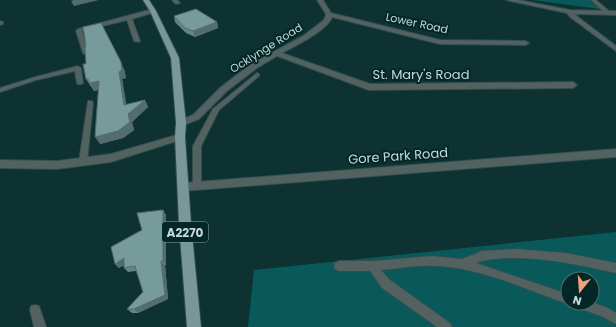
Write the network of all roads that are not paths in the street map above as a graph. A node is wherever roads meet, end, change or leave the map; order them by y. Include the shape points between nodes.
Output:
1 (146, 0) edge
2 (320, 0) edge
3 (509, 0) edge
4 (593, 0) edge
5 (153, 11) junction
6 (570, 12) junction
7 (608, 13) junction
8 (616, 13) edge
9 (329, 14) junction
10 (129, 18) junction
11 (137, 41) dead end
12 (525, 43) dead end
13 (616, 49) edge
14 (86, 53) edge
15 (275, 53) junction
16 (257, 74) dead end
17 (80, 83) dead end
18 (574, 85) dead end
19 (0, 90) edge
20 (90, 103) dead end
21 (181, 123) junction
22 (180, 137) junction
23 (616, 153) edge
24 (83, 162) junction
25 (0, 164) edge
26 (197, 185) junction
27 (183, 187) junction
28 (462, 264) junction
29 (339, 266) dead end
30 (372, 266) junction
31 (616, 268) edge
32 (560, 296) edge
33 (35, 310) dead end
34 (600, 311) edge
35 (616, 319) edge
36 (40, 327) edge
37 (194, 327) edge
38 (446, 327) edge

1 - 5 main road, A2270
2 - 9 street
3 - 6 street
4 - 7 lane
5 - 10 lane
5 - 21 main road, A2270 via 175,58
6 - 7 street
6 - 13 street
7 - 8 street
9 - 12 street, Lower Road via 440,42
9 - 15 street, Ocklynge Road via 327,20 305,37
10 - 11 lane
10 - 14 lane via 80,30
15 - 18 street, St. Mary's Road via 368,87
15 - 21 street, Ocklynge Road via 224,89 196,117
16 - 26 lane via 216,109 197,146
17 - 19 lane via 78,68
20 - 24 lane
21 - 22 main road, A2270
22 - 24 street via 111,158
22 - 27 main road, A2270
23 - 26 street, Gore Park Road
24 - 25 street via 57,165
26 - 27 street, Gore Park Road
27 - 37 main road, A2270
28 - 30 lane via 433,261
28 - 31 lane via 481,256 550,254
28 - 32 lane
29 - 30 lane
30 - 38 lane via 386,284
33 - 36 lane
34 - 35 lane

